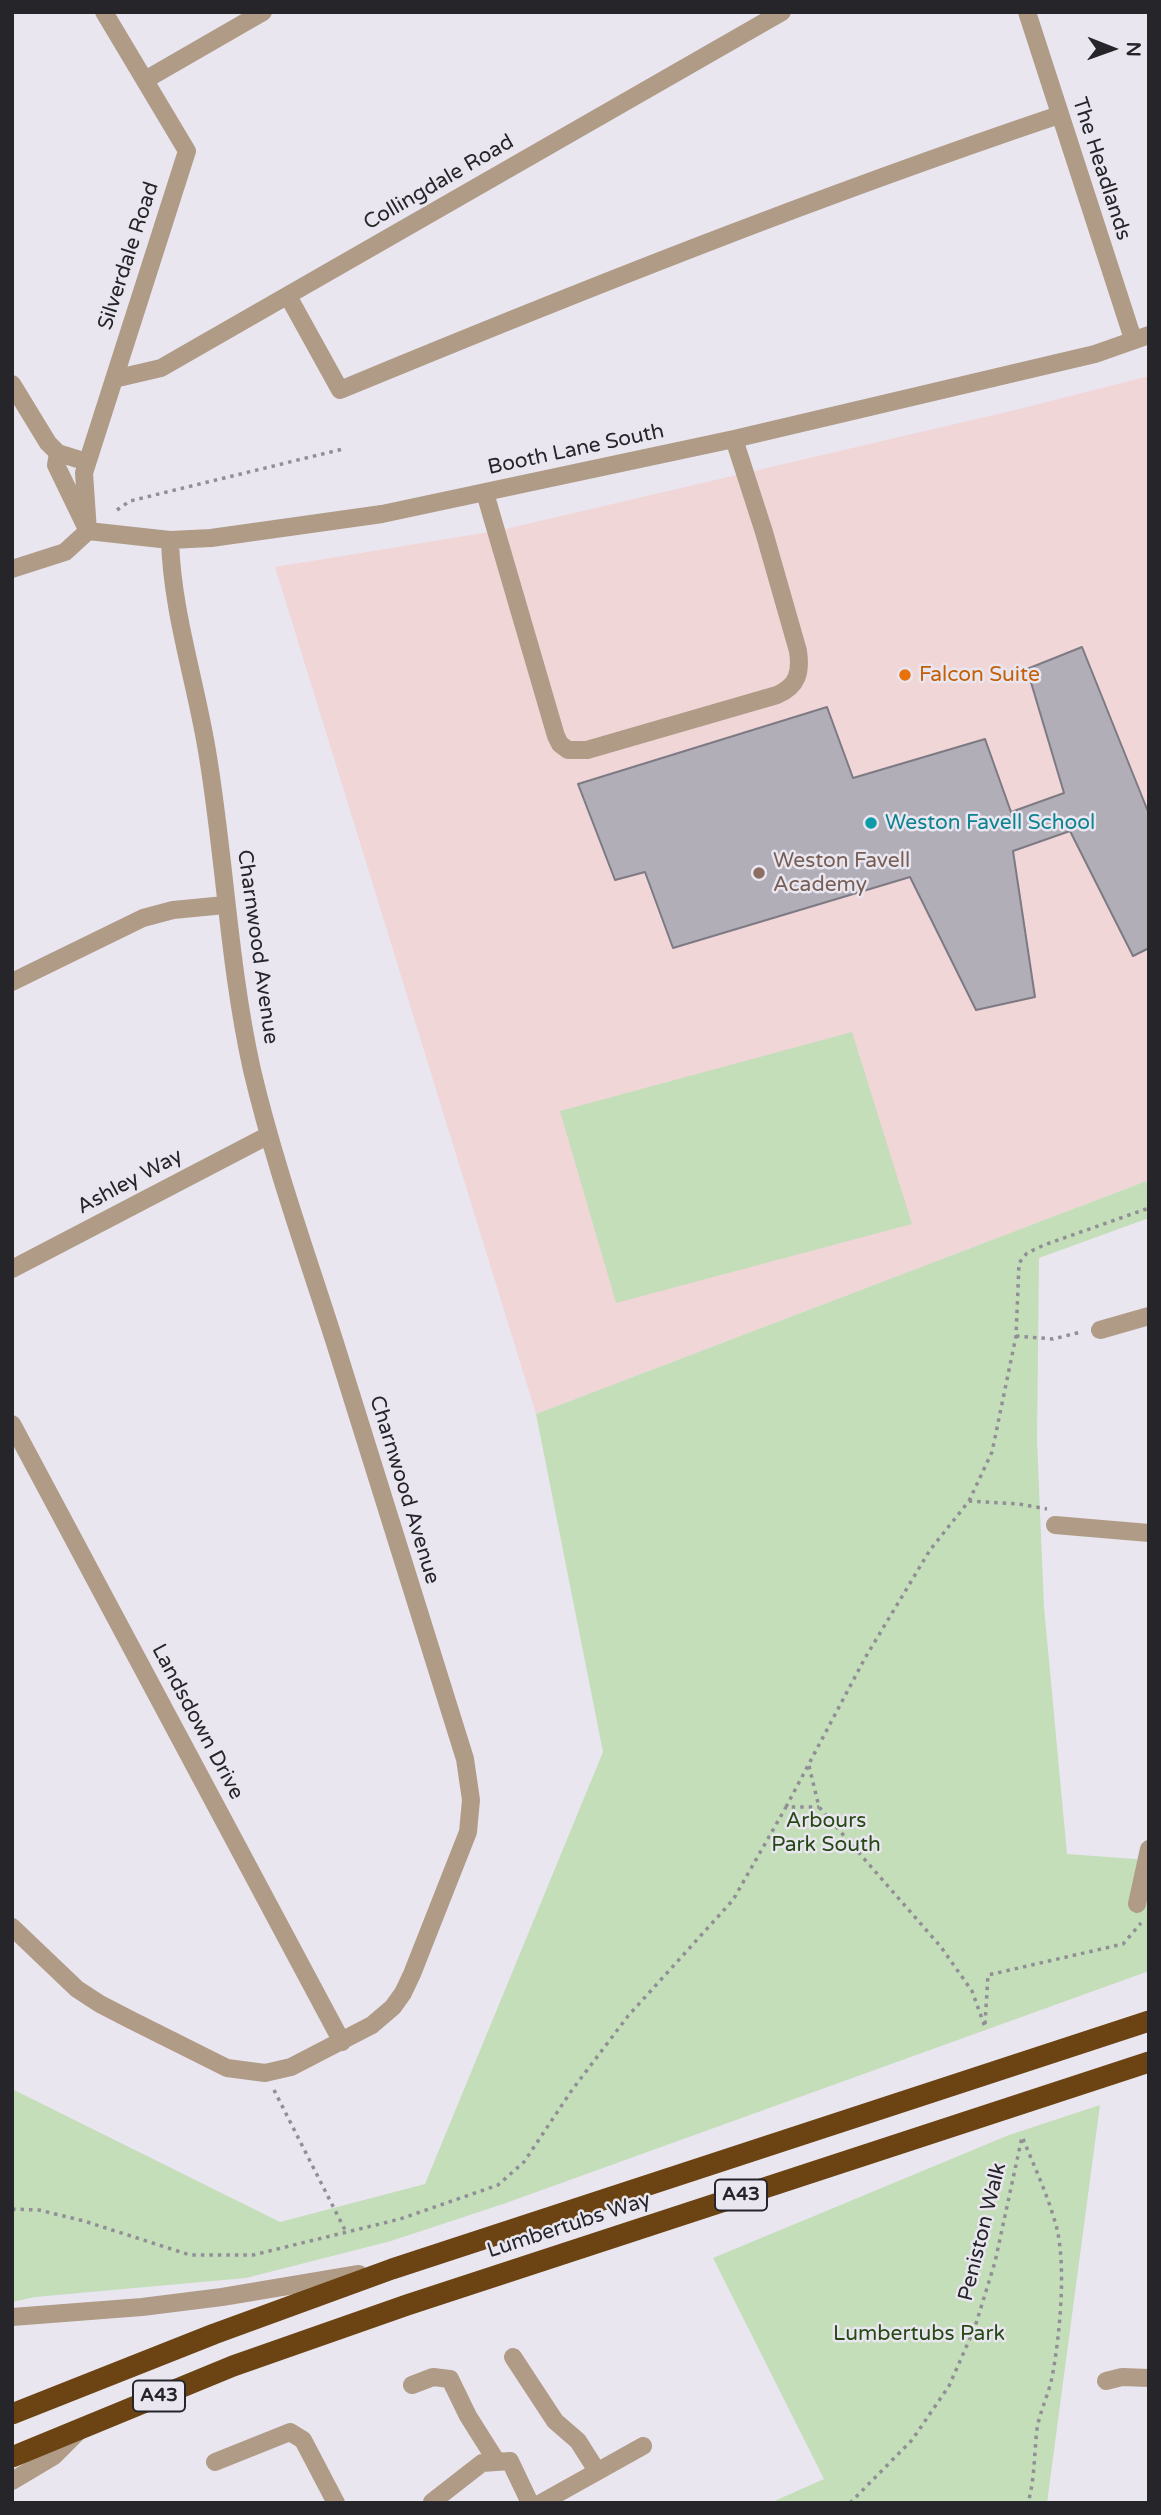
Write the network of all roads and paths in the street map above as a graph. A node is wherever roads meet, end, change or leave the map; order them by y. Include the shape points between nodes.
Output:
1 (104, 12) edge
2 (263, 12) edge
3 (782, 12) edge
4 (1027, 12) edge
5 (145, 80) junction
6 (1059, 115) junction
7 (288, 296) junction
8 (1141, 337) edge
9 (114, 379) junction
10 (12, 384) edge
11 (734, 439) junction
12 (343, 449) dead end
13 (58, 453) junction
14 (87, 462) junction
15 (485, 494) junction
16 (117, 510) dead end
17 (88, 531) junction
18 (170, 540) junction
19 (12, 569) edge
20 (225, 905) junction
21 (12, 982) edge
22 (269, 1135) junction
23 (1149, 1208) edge
24 (12, 1269) edge
25 (1149, 1316) edge
26 (1101, 1330) joint
27 (1016, 1336) junction
28 (12, 1424) edge
29 (969, 1500) junction
30 (1055, 1525) joint
31 (1149, 1534) edge
32 (809, 1765) junction
33 (786, 1807) junction
34 (819, 1807) junction
35 (1149, 1849) edge
36 (1137, 1904) joint
37 (12, 1927) edge
38 (1149, 2021) edge
39 (342, 2042) junction
40 (1149, 2062) edge
41 (265, 2073) junction
42 (12, 2209) edge
43 (346, 2232) junction
44 (392, 2269) junction
45 (12, 2317) edge
46 (513, 2357) dead end
47 (1149, 2378) edge
48 (1106, 2381) dead end
49 (412, 2385) dead end
50 (12, 2414) edge
51 (84, 2426) junction
52 (643, 2445) dead end
53 (12, 2457) edge
54 (215, 2462) dead end
55 (497, 2462) junction
56 (597, 2471) junction
57 (12, 2481) edge
58 (432, 2502) edge
59 (336, 2503) edge
60 (530, 2503) edge
61 (541, 2503) edge
62 (850, 2503) edge
63 (1028, 2503) edge

1 - 5 street, Silverdale Road
2 - 5 street
3 - 7 street, Collingdale Road
4 - 6 street, The Headlands
5 - 9 street, Silverdale Road via 187,151
6 - 7 street via 894,172 543,306 340,390
6 - 8 street, The Headlands
7 - 9 street, Collingdale Road via 161,368
8 - 11 street, Booth Lane South via 1095,354
9 - 14 street, Silverdale Road
10 - 13 street
11 - 15 street, Booth Lane South
11 - 15 street via 798,651 798,677 793,686 777,695 587,750 568,750 556,736
12 - 16 path via 130,501
13 - 14 street
13 - 17 street via 56,465
14 - 17 street, Silverdale Road via 83,484
15 - 18 street, Booth Lane South via 264,532
17 - 18 street, Booth Lane South
17 - 19 street via 65,552
18 - 20 street, Charnwood Avenue via 176,602 208,755
20 - 21 street via 143,918
20 - 22 street, Charnwood Avenue via 243,1026
22 - 24 street, Ashley Way
22 - 39 street, Charnwood Avenue via 465,1759 471,1800 462,1851 402,1993 383,2017
23 - 27 path via 1027,1253 1019,1263
25 - 26 street
26 - 27 path via 1053,1339
27 - 29 path via 992,1452
28 - 39 street, Landsdown Drive
29 - 30 path via 1051,1509
29 - 32 path via 930,1550 865,1658
30 - 31 street
32 - 33 path
32 - 34 path
33 - 34 path
33 - 43 path via 733,1899 628,2016 524,2162 498,2185 400,2219
34 - 36 path via 941,1947 972,1991 985,2027 988,1975 1123,1944 1142,1925
35 - 36 street
37 - 41 street, Charnwood Avenue via 77,1989 100,2004 227,2068
38 - 44 highway, Lumbertubs Way / A43
39 - 41 street, Charnwood Avenue via 291,2067
40 - 51 highway, Lumbertubs Way / A43 via 407,2305 233,2366
41 - 43 path
42 - 43 path via 85,2221 190,2255 253,2255
44 - 45 street via 208,2299
44 - 50 highway, Lumbertubs Way / A43
46 - 56 street via 555,2421 578,2441
47 - 48 street
49 - 55 street via 432,2376 450,2379
51 - 53 highway, Lumbertubs Way / A43
51 - 57 street via 54,2456
52 - 56 street
54 - 59 street via 289,2432 303,2440
55 - 58 street via 482,2463
55 - 60 street via 510,2461
56 - 61 street
62 - 63 path, Peniston Walk via 912,2440 949,2386 975,2327 995,2262 1022,2137 1058,2231 1060,2268 1059,2335 1053,2376 1037,2427

